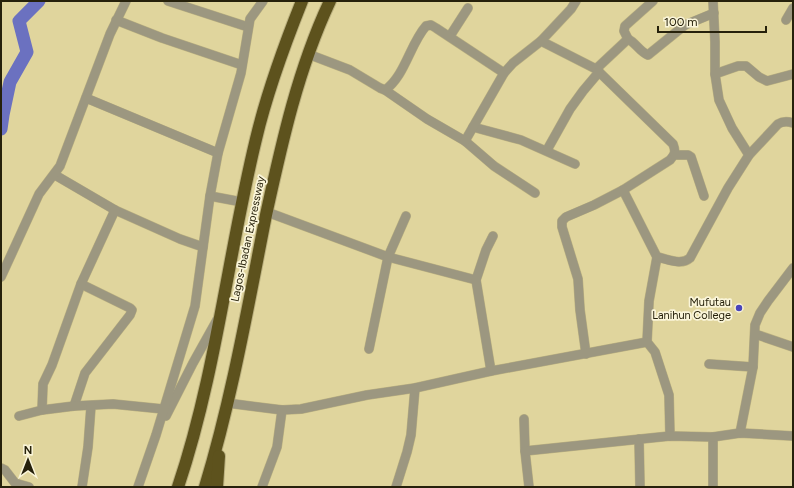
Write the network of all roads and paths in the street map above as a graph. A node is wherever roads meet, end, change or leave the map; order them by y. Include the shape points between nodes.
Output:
1 (126, 1) edge
2 (168, 1) edge
3 (263, 1) edge
4 (302, 1) edge
5 (330, 1) edge
6 (576, 1) edge
7 (653, 1) edge
8 (713, 1) edge
9 (468, 8) dead end
10 (793, 8) edge
11 (714, 13) junction
12 (116, 20) junction
13 (786, 20) dead end
14 (248, 27) junction
15 (450, 36) junction
16 (628, 39) junction
17 (541, 41) junction
18 (308, 54) junction
19 (242, 65) junction
20 (598, 71) junction
21 (504, 73) junction
22 (715, 74) junction
23 (793, 74) edge
24 (385, 90) junction
25 (86, 98) junction
26 (793, 123) edge
27 (473, 126) junction
28 (465, 141) junction
29 (546, 150) junction
30 (218, 153) junction
31 (675, 155) junction
32 (748, 155) junction
33 (574, 164) dead end
34 (55, 175) junction
35 (623, 190) junction
36 (535, 193) dead end
37 (210, 196) junction
38 (704, 196) dead end
39 (242, 202) junction
40 (115, 210) junction
41 (267, 212) junction
42 (406, 216) dead end
43 (493, 236) dead end
44 (203, 247) junction
45 (388, 257) junction
46 (657, 257) junction
47 (793, 268) edge
48 (1, 277) edge
49 (476, 280) junction
50 (81, 284) junction
51 (220, 314) junction
52 (755, 334) junction
53 (647, 342) junction
54 (793, 347) edge
55 (368, 349) dead end
56 (586, 354) junction
57 (709, 364) dead end
58 (753, 367) junction
59 (491, 371) junction
60 (415, 388) junction
61 (227, 403) junction
62 (74, 406) junction
63 (90, 406) junction
64 (163, 409) junction
65 (42, 410) junction
66 (282, 410) junction
67 (19, 416) dead end
68 (524, 419) dead end
69 (220, 434) junction
70 (740, 434) junction
71 (156, 435) junction
72 (670, 436) junction
73 (793, 436) edge
74 (713, 437) junction
75 (639, 439) junction
76 (525, 451) junction
77 (1, 468) edge
78 (29, 487) edge
79 (82, 487) edge
80 (138, 487) edge
81 (178, 487) edge
82 (205, 487) edge
83 (217, 487) edge
84 (262, 487) edge
85 (396, 487) edge
86 (529, 487) edge
87 (640, 487) edge
88 (713, 487) edge

1 - 12 street
2 - 14 street
3 - 14 street via 250,18
4 - 39 highway, Lagos-Ibadan Expressway via 270,90
5 - 18 highway, Lagos-Ibadan Expressway
6 - 17 street
7 - 16 street via 625,26 624,31
8 - 11 street
9 - 15 street
10 - 13 street
11 - 16 street via 685,26 648,55
11 - 22 street
12 - 19 street
12 - 25 street
14 - 19 street
15 - 21 street
15 - 24 street via 426,26 391,86
16 - 20 street
17 - 20 street
17 - 21 street
18 - 24 street via 350,70
18 - 41 highway, Lagos-Ibadan Expressway via 283,137
19 - 30 street
20 - 29 street via 570,109
20 - 31 street via 673,144
21 - 27 street
22 - 23 street via 746,66 767,81
22 - 32 street via 719,100
24 - 28 street
25 - 30 street
25 - 34 street
26 - 32 street via 788,121 778,124
27 - 28 street
27 - 29 street
28 - 36 street via 494,166
29 - 33 street
30 - 37 street
31 - 35 street
31 - 38 street via 691,157
32 - 46 street via 690,258 680,262
34 - 40 street
34 - 48 street via 39,194
35 - 46 street
35 - 56 street via 562,221 578,279
37 - 39 street
37 - 44 street
39 - 51 highway, Lagos-Ibadan Expressway
40 - 44 street
40 - 50 street
41 - 45 street
41 - 61 highway, Lagos-Ibadan Expressway
42 - 45 street
43 - 49 street
44 - 64 street via 196,306
45 - 49 street
45 - 55 street
46 - 53 street via 649,301
47 - 52 street via 760,313 755,325
49 - 59 street
50 - 62 street via 132,310 85,373
50 - 65 street via 44,384
51 - 71 street
51 - 81 highway, Lagos-Ibadan Expressway via 198,416
52 - 54 street
52 - 58 street
53 - 56 street
53 - 72 street via 655,352 669,395
56 - 59 street
57 - 58 street
58 - 70 street
59 - 60 street
60 - 66 street via 301,409
60 - 85 street via 411,435
61 - 66 street
61 - 69 highway, Lagos-Ibadan Expressway
62 - 63 street
62 - 65 street
63 - 64 street via 113,404
63 - 79 street via 88,447
64 - 71 street
65 - 67 street
66 - 84 street via 277,447
68 - 76 street
69 - 82 highway, Lagos-Ibadan Expressway
69 - 83 highway
70 - 73 street
70 - 74 street
71 - 80 street
72 - 74 street
72 - 75 street
74 - 88 street
75 - 76 street
75 - 87 street
76 - 86 street
77 - 78 street via 15,483

